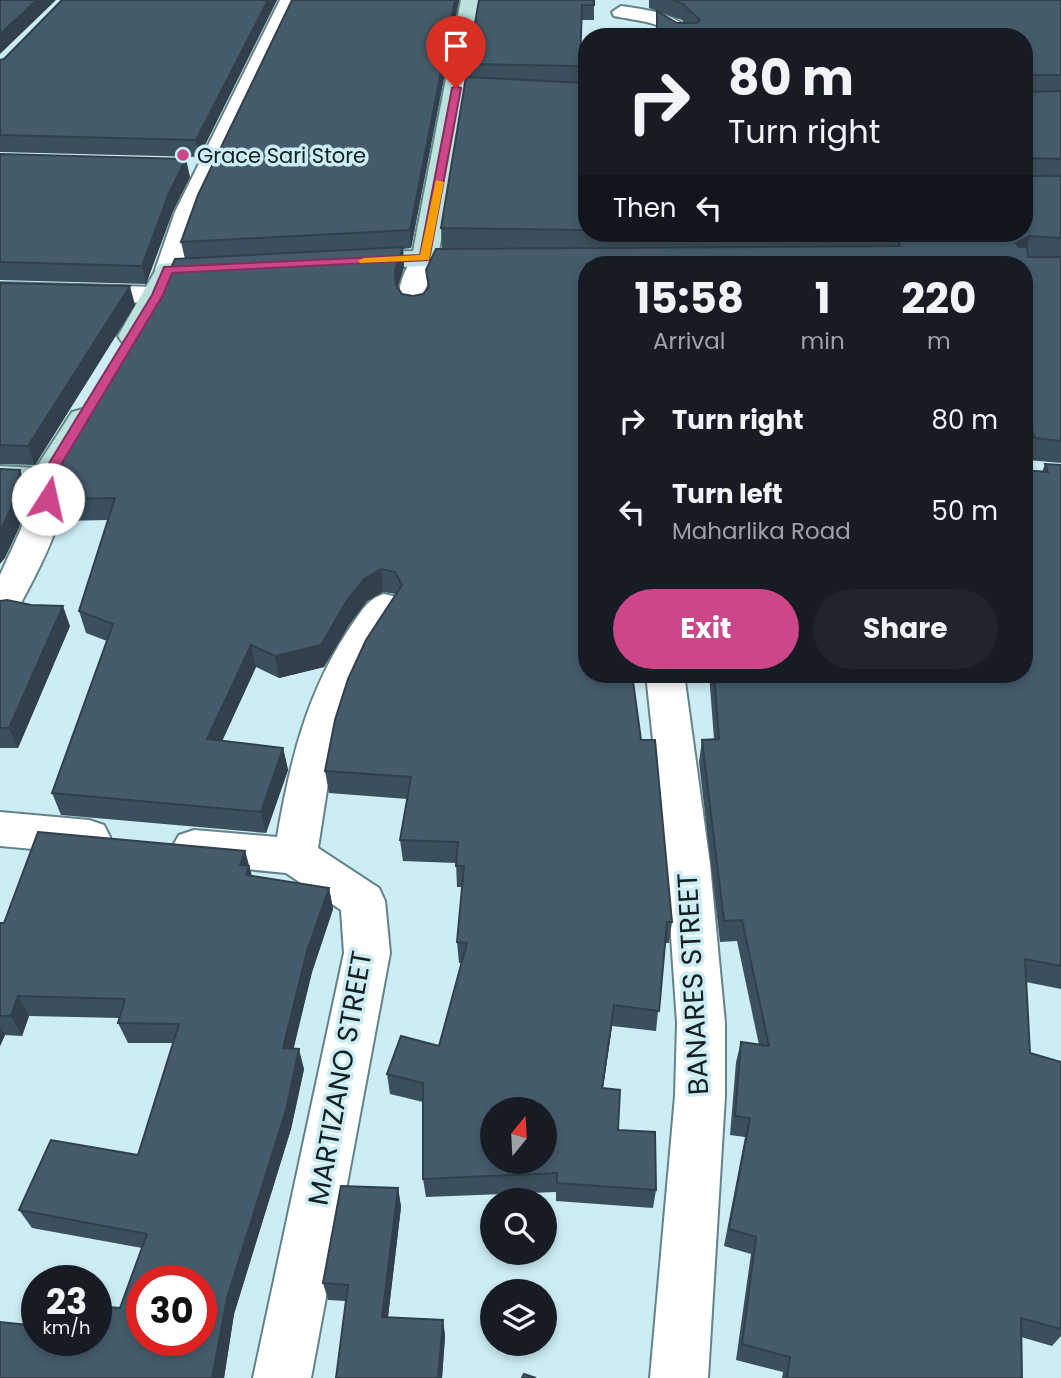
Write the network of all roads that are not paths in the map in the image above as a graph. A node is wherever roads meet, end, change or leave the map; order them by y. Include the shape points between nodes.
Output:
1 (289, 0) edge
2 (470, 0) edge
3 (621, 6) edge
4 (622, 28) edge
5 (678, 28) edge
6 (180, 167) edge
7 (208, 167) junction
8 (425, 258) junction
9 (494, 258) edge
10 (320, 263) edge
11 (251, 266) edge
12 (163, 282) junction
13 (0, 291) edge
14 (414, 306) edge
15 (116, 363) edge
16 (95, 398) edge
17 (0, 477) edge
18 (47, 485) junction
19 (384, 606) dead end
20 (0, 609) edge
21 (666, 683) edge
22 (0, 829) edge
23 (295, 856) junction
24 (282, 1378) edge
25 (679, 1378) edge

1 - 7 street
2 - 8 street via 463,89
3 - 4 street
3 - 5 street
6 - 7 street
7 - 12 street
8 - 9 street
8 - 10 street
8 - 14 street via 412,290
11 - 12 street
12 - 13 street
12 - 15 street
16 - 18 street
17 - 18 street
18 - 20 street via 43,522
19 - 23 street via 354,648 328,702
21 - 25 street, BANARES STREET via 701,1023 700,1096
22 - 23 street, MARTIZANO STREET
23 - 24 street, MARTIZANO STREET via 363,901 367,953

